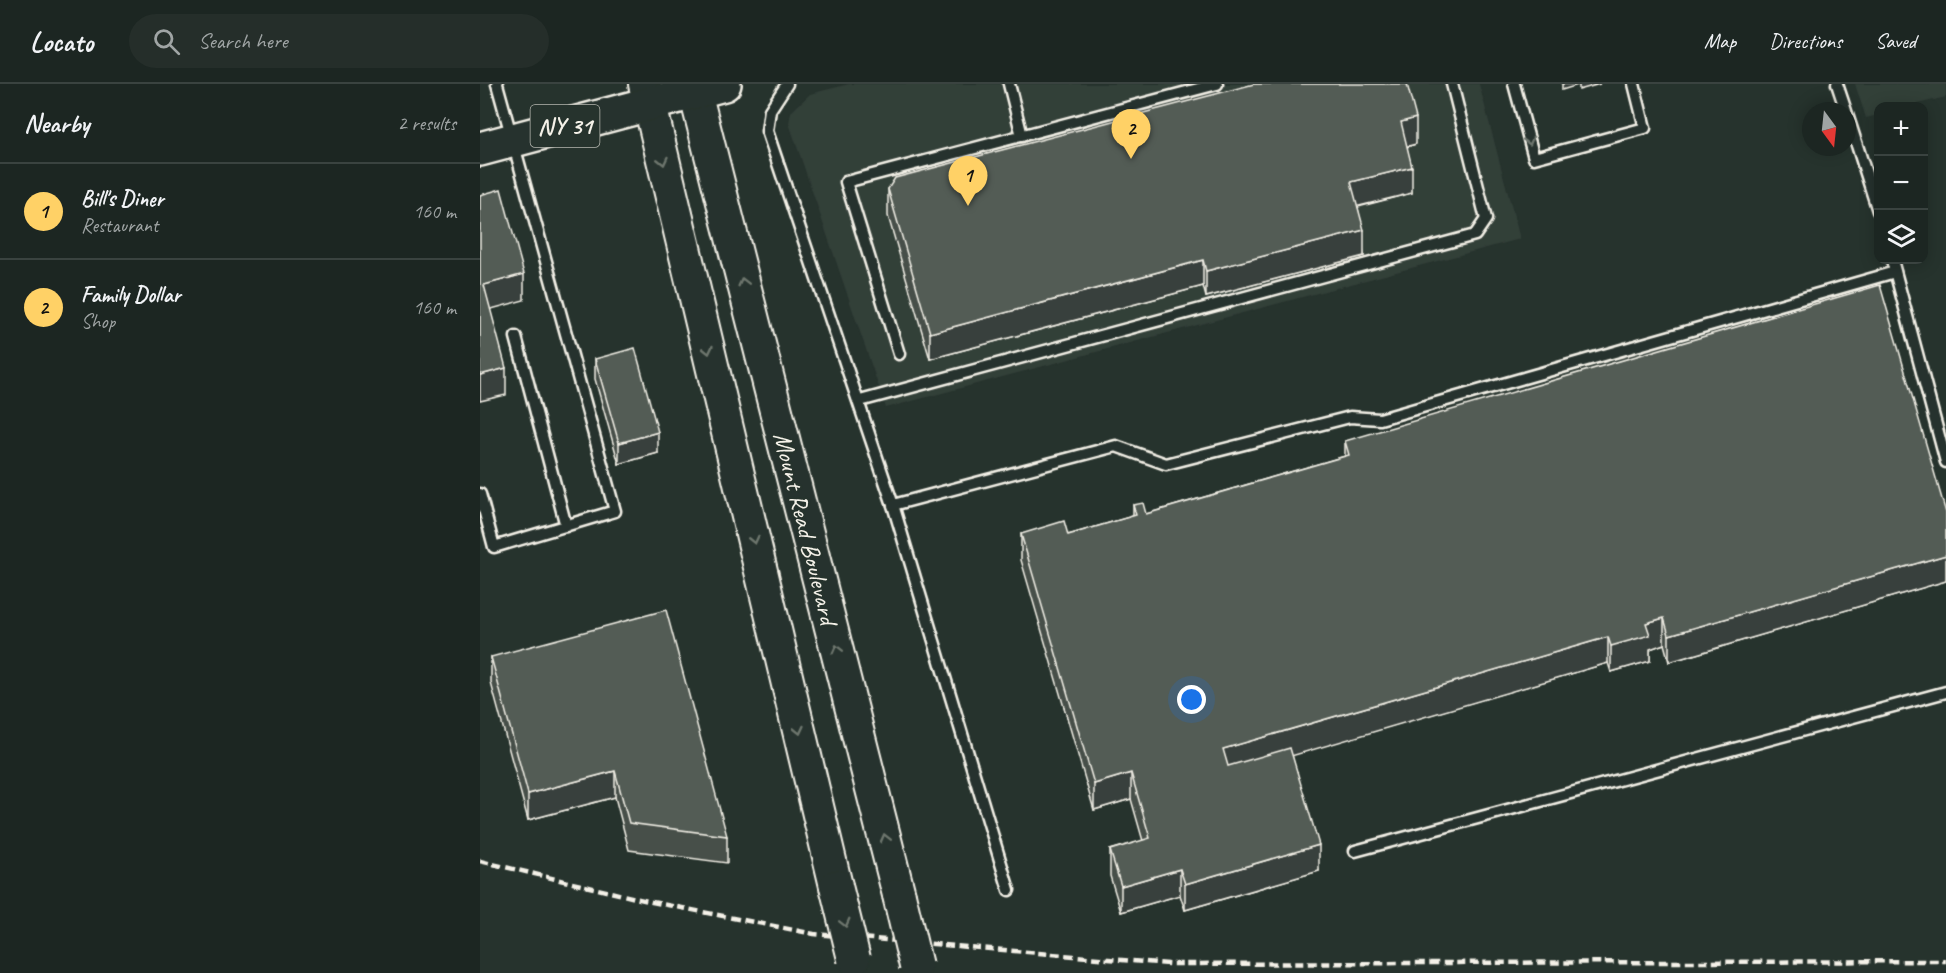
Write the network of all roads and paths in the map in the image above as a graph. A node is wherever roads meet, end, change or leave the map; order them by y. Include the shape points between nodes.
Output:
1 (497, 84) edge
2 (787, 84) edge
3 (1009, 84) edge
4 (1217, 84) edge
5 (1452, 84) edge
6 (1515, 84) edge
7 (1634, 84) edge
8 (1837, 84) edge
9 (704, 87) edge
10 (647, 94) edge
11 (1843, 102) edge
12 (1022, 136) junction
13 (513, 140) junction
14 (1856, 143) edge
15 (480, 149) edge
16 (1878, 210) edge
17 (1893, 264) edge
18 (1895, 272) junction
19 (516, 337) dead end
20 (899, 354) dead end
21 (860, 401) junction
22 (1946, 462) edge
23 (480, 494) edge
24 (893, 505) junction
25 (566, 526) junction
26 (1946, 692) edge
27 (1355, 851) dead end
28 (1009, 890) dead end
29 (856, 966) edge
30 (917, 970) edge

1 - 13 lane
2 - 21 lane via 770,110 767,131
3 - 12 lane
4 - 12 lane
5 - 21 lane via 1486,219 1475,236
6 -> 7 lane via 1534,159 1646,128
8 - 11 lane
9 - 10 main road, NY 31
30 -> 9 main road, Mount Read Boulevard, bridge
10 - 13 main road, NY 31
10 -> 29 main road, Mount Read Boulevard, bridge
12 - 20 lane via 846,182
13 - 15 main road, NY 31
13 - 25 lane via 615,511
14 - 16 lane
17 - 18 lane
18 - 22 lane
18 - 24 lane via 1380,419 1350,417 1166,464 1116,446
19 - 25 lane
21 - 24 lane
23 - 25 lane via 494,547
24 - 28 lane
26 - 27 lane

